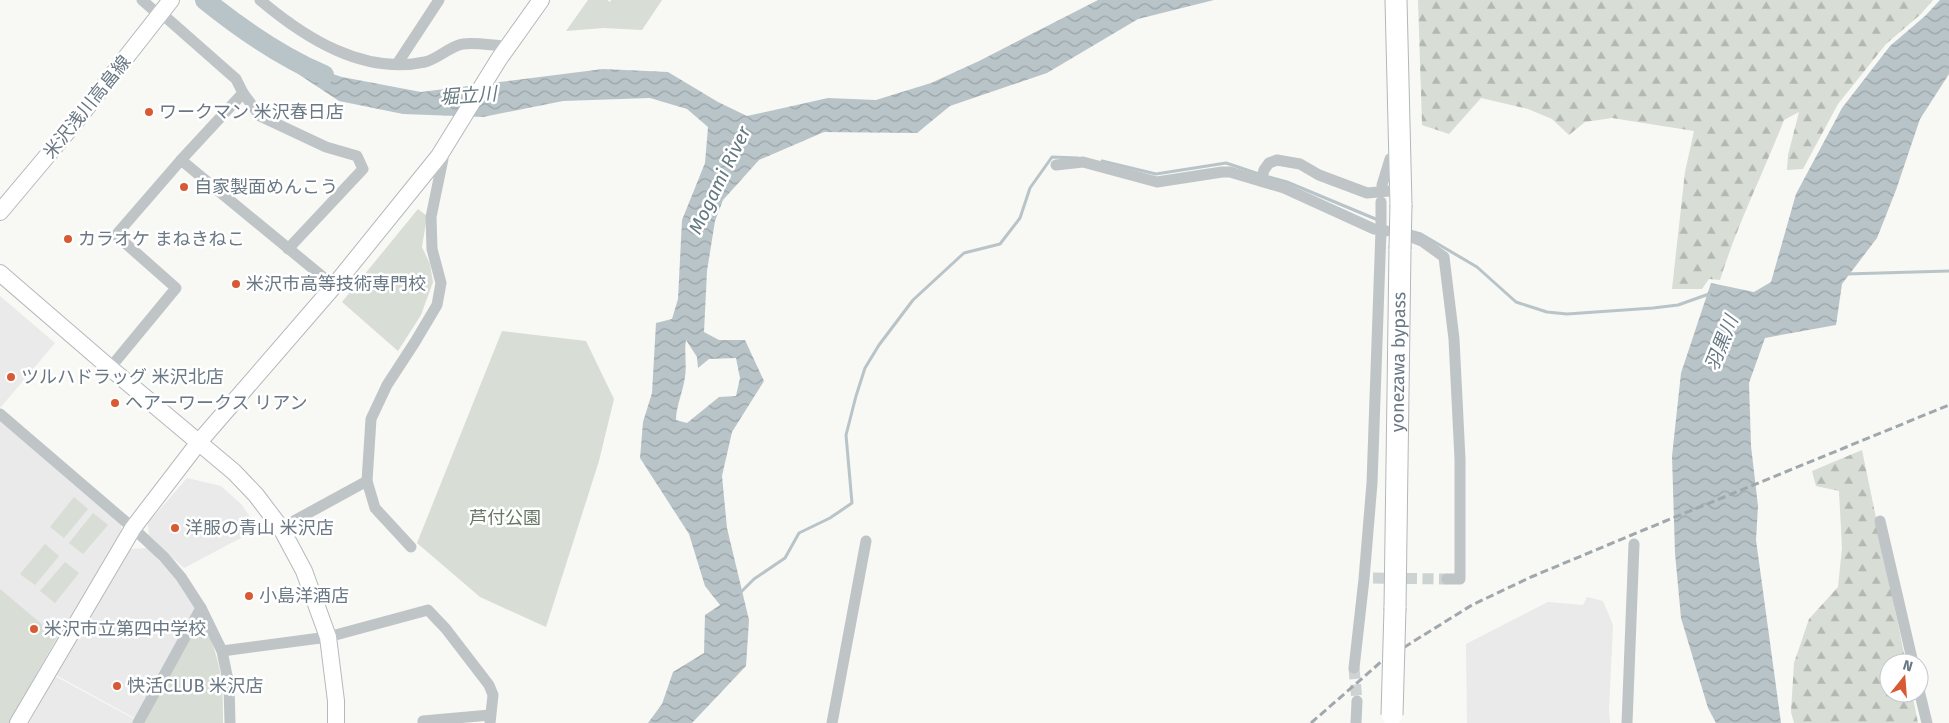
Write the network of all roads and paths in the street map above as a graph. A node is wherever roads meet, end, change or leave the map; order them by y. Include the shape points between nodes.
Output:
1 (142, 0) edge
2 (171, 0) edge
3 (260, 0) edge
4 (439, 0) edge
5 (541, 0) edge
6 (1396, 0) edge
7 (160, 15) junction
8 (504, 53) junction
9 (397, 64) junction
10 (243, 93) junction
11 (439, 156) junction
12 (181, 160) junction
13 (1056, 165) dead end
14 (1262, 175) junction
15 (1389, 198) junction
16 (0, 212) edge
17 (1381, 227) junction
18 (1401, 239) junction
19 (288, 249) junction
20 (0, 273) edge
21 (334, 286) junction
22 (110, 368) junction
23 (0, 414) edge
24 (199, 442) junction
25 (367, 481) junction
26 (1880, 522) dead end
27 (133, 528) junction
28 (281, 528) junction
29 (866, 541) dead end
30 (1634, 544) dead end
31 (411, 547) dead end
32 (1447, 579) tunnel mouth
33 (201, 608) junction
34 (328, 637) junction
35 (222, 650) junction
36 (1911, 653) edge
37 (1354, 668) tunnel mouth
38 (1357, 702) tunnel mouth
39 (1922, 703) edge
40 (490, 719) edge
41 (1391, 719) edge
42 (18, 723) edge
43 (138, 723) edge
44 (230, 723) edge
45 (336, 723) edge
46 (423, 723) edge
47 (832, 723) edge
48 (1356, 723) edge
49 (1627, 723) edge
50 (1927, 723) edge

1 - 7 street
2 - 7 street, 米沢浅川高畠線
3 - 9 street via 304,34 327,47 355,58
4 - 9 street
5 - 8 street
6 - 15 highway, yonezawa bypass via 1399,152
7 - 10 street via 236,80
7 - 16 street, 米沢浅川高畠線
8 - 9 street via 462,44 426,62
8 - 11 street
10 - 12 street
10 - 19 street via 260,116 326,147 357,156 363,169
11 - 21 street
11 - 25 street via 444,159 431,218 432,250 441,283 437,305 387,385 371,419
12 - 19 street
12 - 22 street via 116,235 176,288
13 - 14 street via 1083,162 1157,182 1222,172
14 - 15 street via 1268,163 1277,160 1300,164 1319,175
14 - 17 street via 1374,229
15 - 17 street
15 - 18 highway, yonezawa bypass, bridge
17 - 18 street
17 - 37 street via 1369,578
18 - 32 street via 1422,241 1444,257 1454,339 1460,459 1460,579
18 - 41 highway, yonezawa bypass, bridge
19 - 21 street
20 - 22 street
21 - 24 street
22 - 24 street
23 - 27 street
24 - 27 street
24 - 28 street via 240,478
25 - 28 street
25 - 31 street via 375,508
26 - 36 street
27 - 33 street via 182,577
27 - 42 street
28 - 34 street via 304,571
29 - 47 street
30 - 49 street
33 - 35 street
33 - 43 street
34 - 35 street
34 - 40 street via 428,610 488,685 493,695
34 - 45 street
35 - 44 street via 229,684
38 - 48 street
39 - 50 street
40 - 46 street

